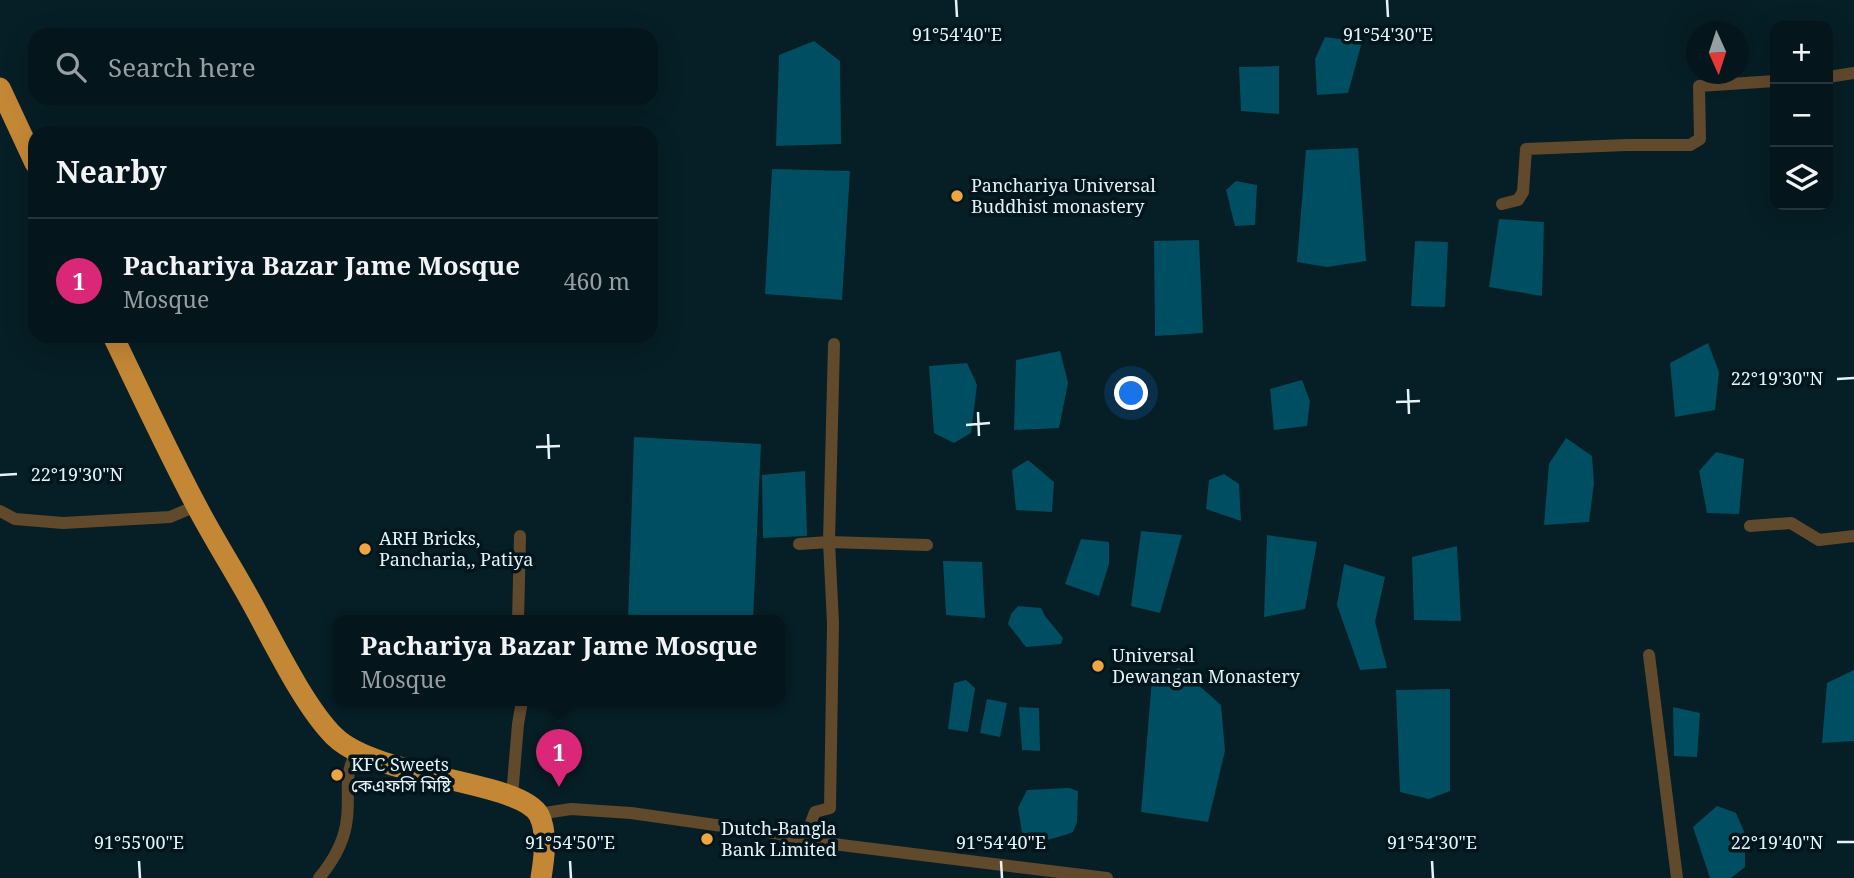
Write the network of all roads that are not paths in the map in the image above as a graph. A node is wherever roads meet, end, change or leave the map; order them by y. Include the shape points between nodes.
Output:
1 (1854, 74) edge
2 (1833, 76) edge
3 (1770, 81) edge
4 (0, 88) edge
5 (28, 148) edge
6 (1502, 204) dead end
7 (116, 343) edge
8 (834, 344) dead end
9 (196, 506) junction
10 (0, 511) edge
11 (1750, 526) dead end
12 (520, 536) dead end
13 (1854, 536) edge
14 (830, 542) junction
15 (799, 544) dead end
16 (927, 545) dead end
17 (517, 615) edge
18 (1649, 655) dead end
19 (516, 706) edge
20 (521, 706) edge
21 (518, 724) junction
22 (356, 753) junction
23 (512, 796) junction
24 (538, 814) junction
25 (805, 839) junction
26 (319, 878) edge
27 (541, 878) edge
28 (1107, 878) edge
29 (1677, 878) edge

1 - 2 street
3 - 6 street via 1699,86 1700,139 1690,145 1526,149 1523,192 1518,200
4 - 5 highway
7 - 9 highway
8 - 14 street
9 - 10 street via 170,517 63,523 15,519
9 - 22 highway via 313,708 333,736
11 - 13 street via 1791,523 1818,540
12 - 17 street
14 - 15 street
14 - 16 street
14 - 25 street via 830,808 815,812
18 - 29 street
19 - 21 street
20 - 21 street
21 - 23 street
22 - 23 highway
22 - 26 street via 349,766 348,817 342,843
23 - 24 highway via 530,804
24 - 25 street via 570,809 631,813
24 - 27 highway via 544,841
25 - 28 street

